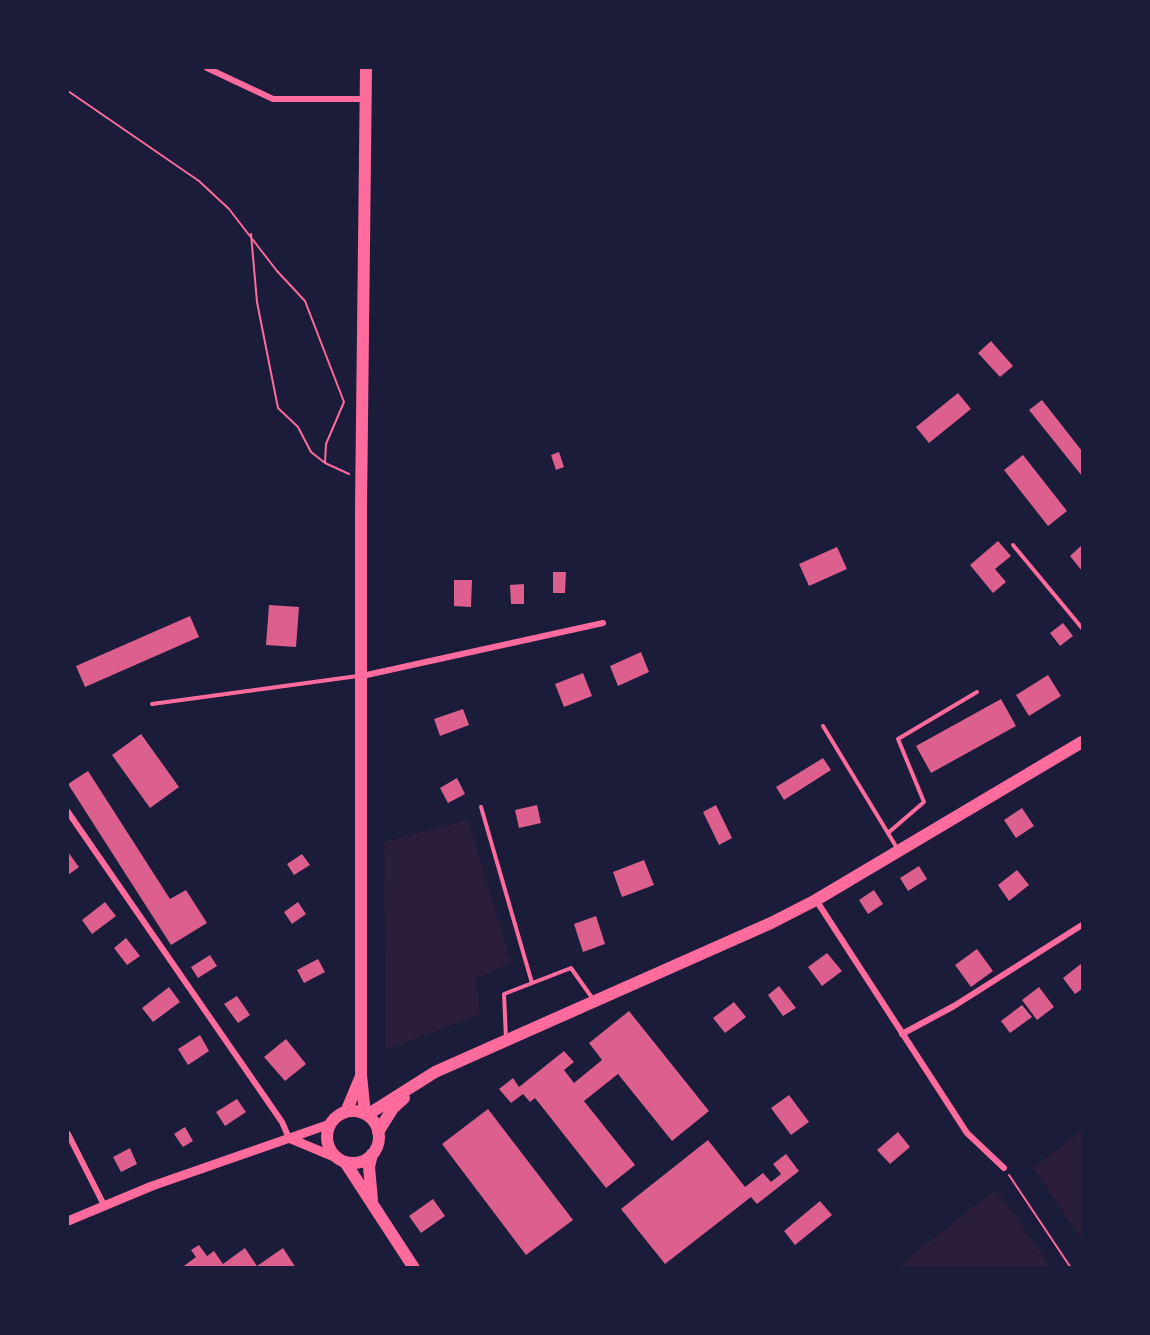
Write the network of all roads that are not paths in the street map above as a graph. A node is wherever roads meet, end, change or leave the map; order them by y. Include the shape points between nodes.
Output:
1 (207, 68) edge
2 (366, 68) edge
3 (366, 99) junction
4 (1013, 545) dead end
5 (603, 623) dead end
6 (1083, 628) edge
7 (362, 676) junction
8 (977, 692) dead end
9 (152, 704) dead end
10 (823, 726) dead end
11 (1083, 742) edge
12 (481, 807) dead end
13 (68, 812) edge
14 (888, 833) junction
15 (899, 851) junction
16 (816, 900) junction
17 (1083, 925) edge
18 (532, 983) junction
19 (595, 1002) junction
20 (902, 1034) junction
21 (506, 1042) junction
22 (361, 1075) junction
23 (422, 1080) junction
24 (346, 1112) junction
25 (366, 1114) junction
26 (330, 1124) junction
27 (378, 1132) junction
28 (68, 1134) edge
29 (289, 1138) junction
30 (372, 1154) junction
31 (342, 1160) junction
32 (1004, 1168) road end
33 (104, 1205) junction
34 (374, 1208) junction
35 (68, 1221) edge
36 (414, 1268) edge

1 - 3 street via 273,99
2 - 3 main road
3 - 7 main road
4 - 6 lane
5 - 7 street
7 - 9 lane
7 - 22 main road
8 - 14 lane via 898,739 924,802
10 - 14 lane
11 - 15 main road
12 - 18 lane
13 - 29 street via 282,1122
14 - 15 lane
15 - 16 main road
16 - 19 main road
16 - 20 street
17 - 20 street
18 - 19 lane via 571,968
18 - 21 lane via 504,994
19 - 21 main road
20 - 32 street via 967,1133
21 - 23 main road
22 - 24 main road
22 - 25 main road
23 - 25 main road
23 - 27 main road via 393,1108
24 - 25 main road
24 - 26 main road
25 - 27 main road
26 - 29 street
26 - 31 main road via 328,1144
27 - 30 main road via 378,1144
28 - 33 street
29 - 31 street
29 - 33 street
30 - 31 main road via 360,1162
30 - 34 main road via 369,1183
31 - 34 main road
33 - 35 street
34 - 36 main road

